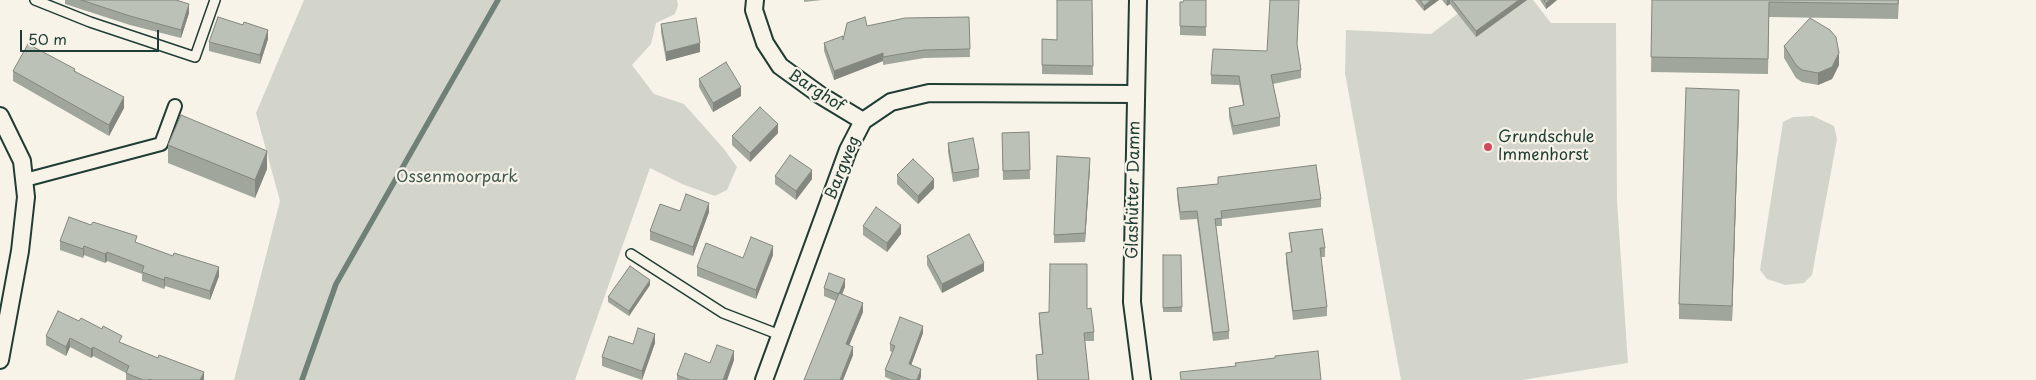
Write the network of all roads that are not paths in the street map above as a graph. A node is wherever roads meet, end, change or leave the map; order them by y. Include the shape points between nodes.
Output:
1 (215, 0) edge
2 (755, 0) edge
3 (1138, 0) edge
4 (39, 1) edge
5 (1135, 94) junction
6 (175, 106) dead end
7 (0, 116) edge
8 (864, 121) junction
9 (26, 180) junction
10 (631, 254) dead end
11 (780, 336) junction
12 (0, 360) edge
13 (764, 380) edge
14 (1142, 380) edge

1 - 4 lane via 195,57
2 - 8 street, Barghof via 754,10 765,44 780,66
3 - 5 street, Glashütter Damm
5 - 8 street, Bargweg via 929,93 891,102
5 - 14 street, Glashütter Damm via 1132,302
6 - 9 street via 161,144
7 - 9 street via 18,149
8 - 11 street, Bargweg via 848,150
9 - 12 street via 20,251
10 - 11 lane via 723,313
11 - 13 street, Bargweg

